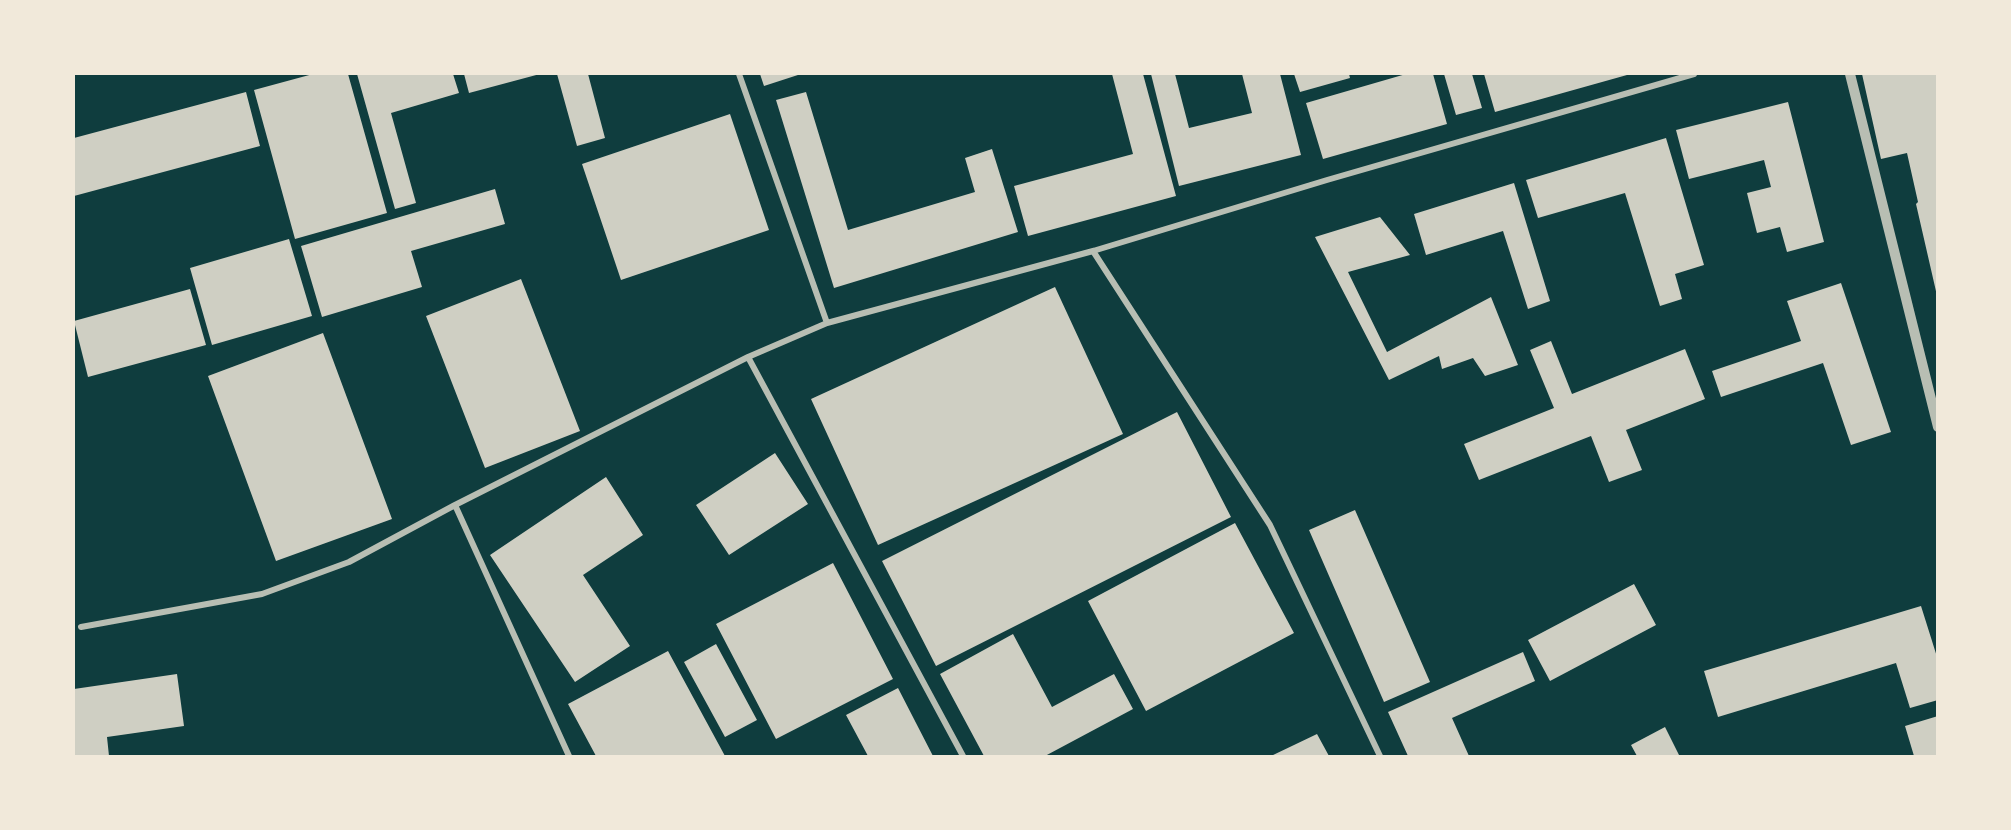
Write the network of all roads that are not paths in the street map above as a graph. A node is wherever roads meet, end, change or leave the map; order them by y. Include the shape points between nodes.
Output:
1 (739, 74) edge
2 (1694, 74) edge
3 (1850, 74) edge
4 (1093, 251) junction
5 (827, 323) junction
6 (748, 357) junction
7 (1938, 427) edge
8 (454, 505) junction
9 (81, 627) dead end
10 (569, 756) edge
11 (963, 756) edge
12 (1380, 756) edge

1 - 5 street
2 - 4 street
3 - 7 street
4 - 5 street
4 - 12 street via 1270,525
5 - 6 street
6 - 8 street
6 - 11 street
8 - 9 street via 349,562 262,594
8 - 10 street

